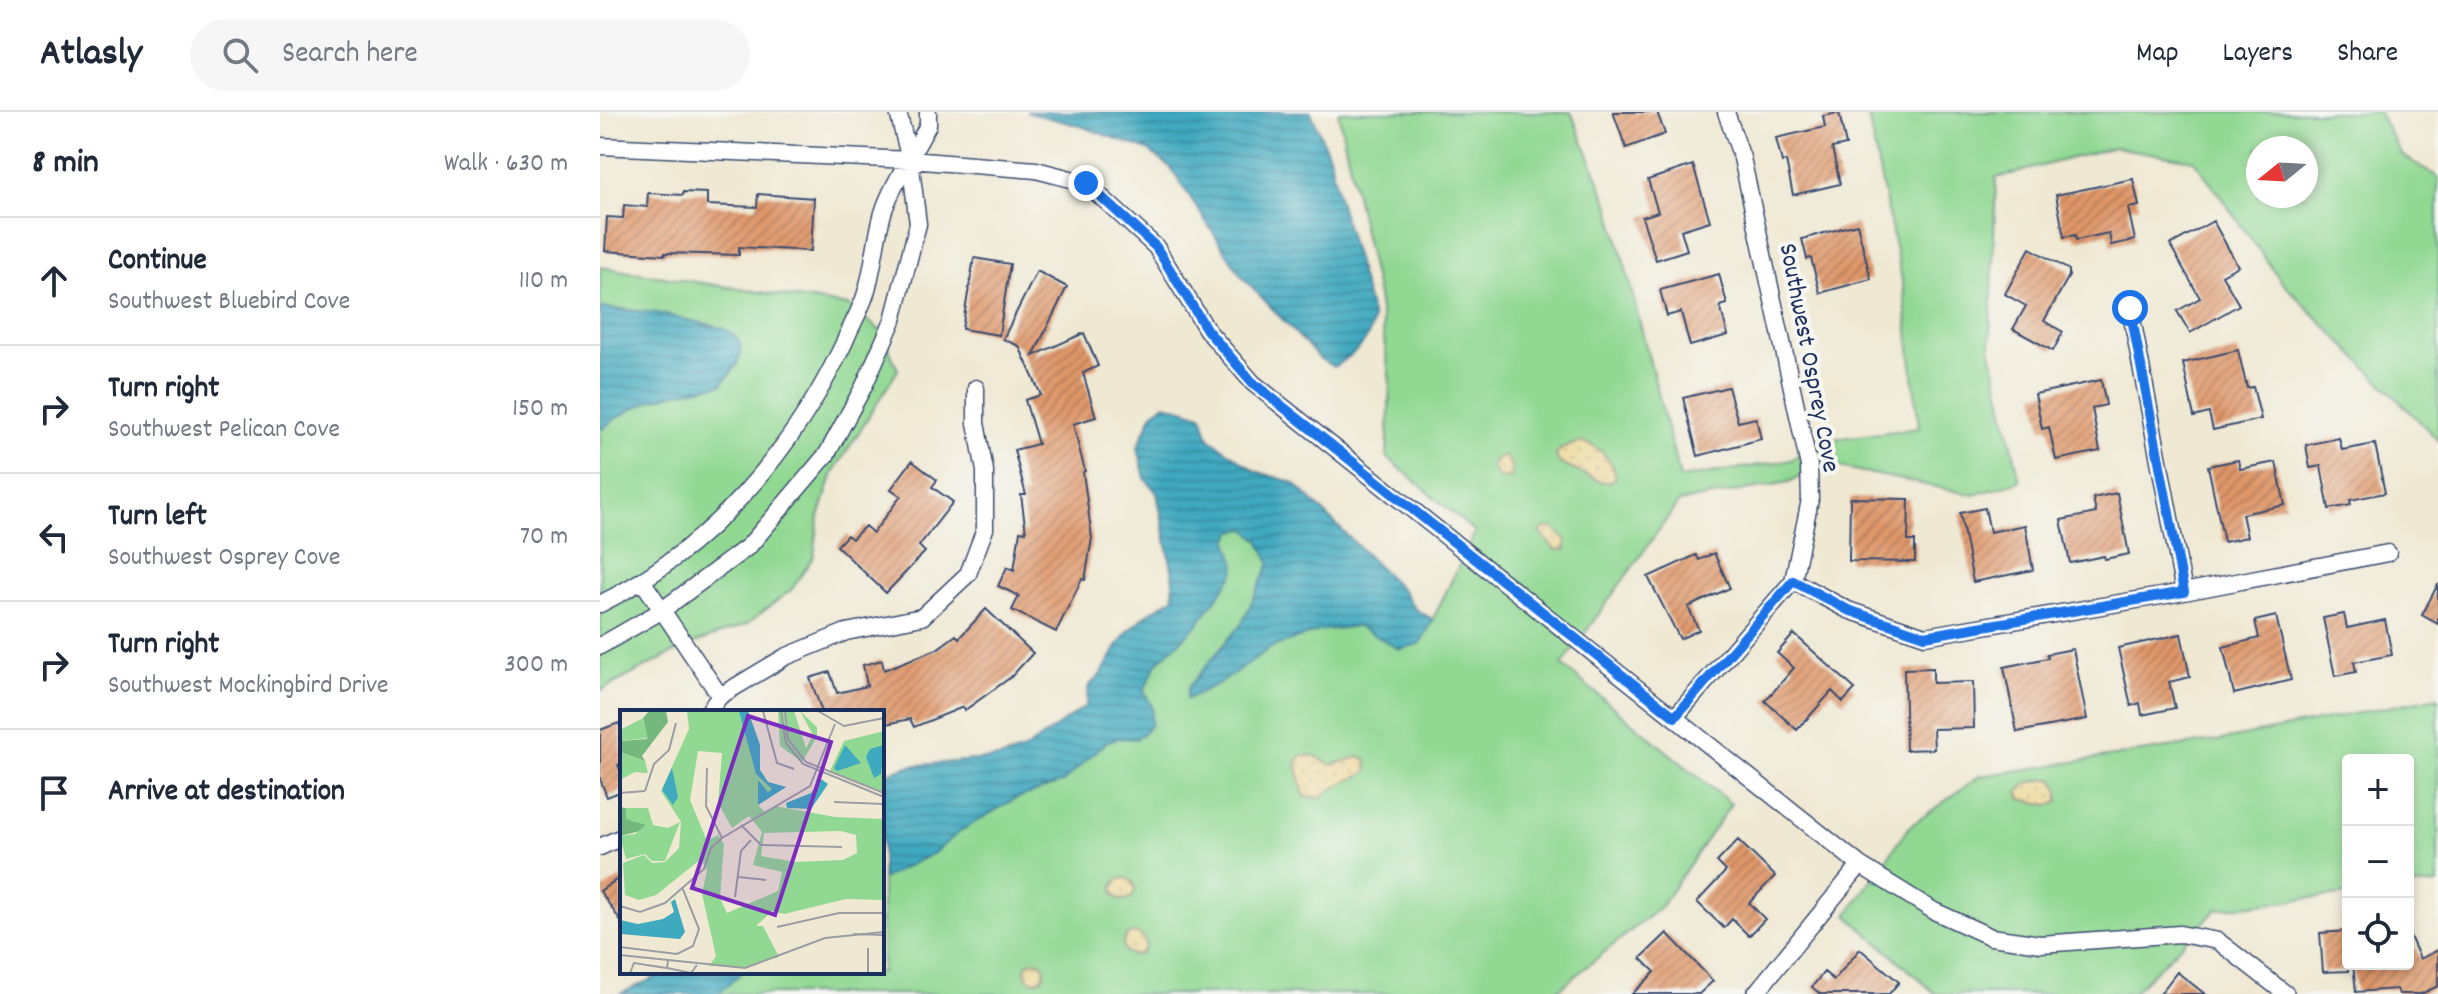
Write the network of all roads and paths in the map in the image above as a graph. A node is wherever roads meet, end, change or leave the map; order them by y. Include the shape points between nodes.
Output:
1 (898, 112) edge
2 (928, 112) edge
3 (1726, 112) edge
4 (600, 146) edge
5 (910, 160) junction
6 (2130, 308) dead end
7 (976, 388) dead end
8 (2388, 553) dead end
9 (1793, 581) junction
10 (643, 582) junction
11 (2184, 592) junction
12 (600, 604) edge
13 (661, 611) junction
14 (600, 646) edge
15 (720, 696) junction
16 (710, 710) edge
17 (1675, 717) junction
18 (620, 838) edge
19 (600, 847) edge
20 (1860, 865) junction
21 (1755, 994) edge
22 (2286, 994) edge

1 - 5 street
2 - 5 street via 928,125
3 - 9 street, Southwest Osprey Cove via 1742,158 1809,466 1810,500
4 - 5 street
5 - 10 street via 884,210 865,295 800,424 761,477
5 - 13 street via 918,224 893,320 835,440 749,546
5 - 17 street via 1036,170 1086,183 1156,247 1207,330 1253,383
6 - 11 street
7 - 15 street via 985,529 968,574 922,617 834,637 785,657
8 - 11 street
9 - 11 street via 1848,610 1925,636
9 - 17 street, Southwest Osprey Cove
10 - 12 street
10 - 13 street
13 - 14 street
13 - 15 street
15 - 16 street
17 - 20 street
18 - 19 street
20 - 21 street
20 - 22 street via 1934,911 1991,937 2041,944 2180,934 2218,941

